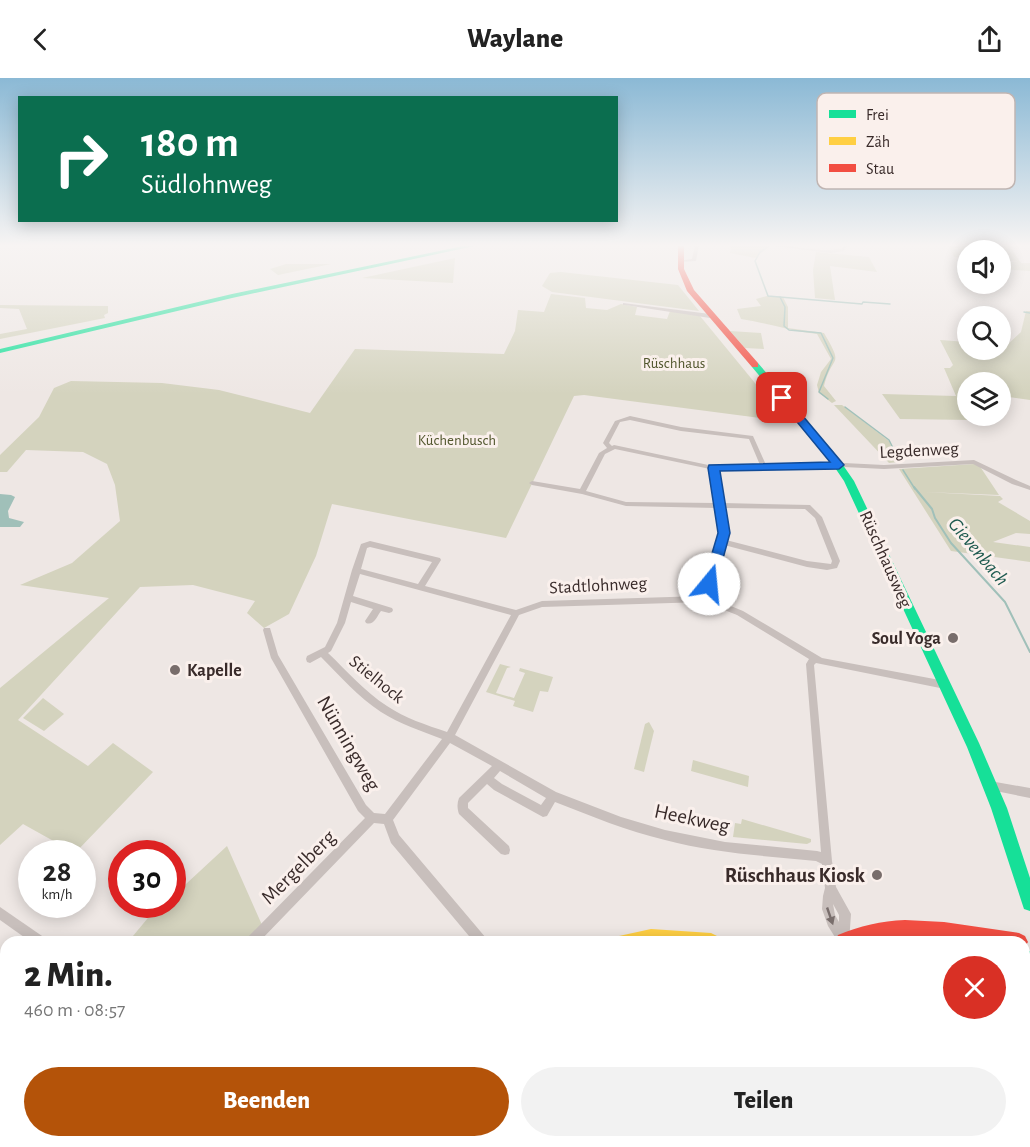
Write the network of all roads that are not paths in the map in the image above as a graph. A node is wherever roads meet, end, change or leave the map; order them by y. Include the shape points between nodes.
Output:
1 (217, 295) edge
2 (235, 295) edge
3 (694, 295) edge
4 (625, 304) dead end
5 (710, 316) junction
6 (0, 346) edge
7 (0, 351) edge
8 (610, 448) junction
9 (839, 465) junction
10 (764, 467) junction
11 (713, 468) junction
12 (532, 483) dead end
13 (1030, 488) edge
14 (582, 492) junction
15 (720, 505) junction
16 (722, 542) junction
17 (356, 570) junction
18 (421, 586) junction
19 (348, 598) junction
20 (705, 599) junction
21 (379, 607) junction
22 (390, 610) dead end
23 (516, 614) junction
24 (369, 621) dead end
25 (267, 630) dead end
26 (322, 653) junction
27 (310, 659) dead end
28 (814, 659) junction
29 (945, 685) junction
30 (449, 737) junction
31 (499, 766) junction
32 (487, 778) junction
33 (990, 786) junction
34 (1030, 793) edge
35 (553, 796) junction
36 (372, 818) junction
37 (387, 819) junction
38 (505, 850) dead end
39 (827, 861) junction
40 (1030, 903) edge
41 (0, 913) edge
42 (33, 936) edge
43 (257, 936) edge
44 (477, 936) edge
45 (837, 936) edge
46 (856, 936) edge
47 (979, 936) edge

1 - 6 main road
2 - 7 main road
3 - 5 main road, Rüschhausweg
4 - 5 street
5 - 9 main road, Rüschhausweg
8 - 10 street via 606,443 618,421 630,418 751,437
8 - 11 street, Legdenweg
8 - 14 street via 602,453
9 - 10 street, Legdenweg
9 - 13 street, Legdenweg via 896,467 974,462
9 - 29 main road, Rüschhausweg
10 - 11 street, Legdenweg
11 - 15 street
12 - 14 street
14 - 15 street via 626,504
15 - 16 street via 724,521
15 - 16 street via 807,507 818,517 836,561 834,566 817,566
16 - 20 street
17 - 18 street
17 - 18 street, Stielhock via 364,546 370,544 437,560
17 - 19 street, Stielhock
18 - 23 street
19 - 21 street
19 - 26 street, Stielhock via 341,623
20 - 23 street, Stadtlohnweg via 542,604
20 - 28 street, Stadtlohnweg via 740,613
21 - 22 street
21 - 24 street
23 - 30 street
25 - 36 street, Nünningweg via 285,675 362,808
26 - 27 street, Stielhock
26 - 30 street, Stielhock via 384,710
28 - 29 street, Stadtlohnweg
28 - 39 street via 810,664
29 - 33 main road, Rüschhausweg
30 - 31 street, Heekweg
30 - 37 street
31 - 32 street
31 - 35 street, Heekweg
32 - 35 street via 543,812
32 - 38 street via 463,801 464,810
33 - 34 street
33 - 40 main road, Rüschhausweg
35 - 39 street, Heekweg via 665,835 725,847 817,856
36 - 37 street, Nünningweg
36 - 43 street, Mergelberg
37 - 44 street via 395,839
39 - 45 street via 831,888 826,898 828,917
41 - 42 street
46 - 47 main road via 902,928

